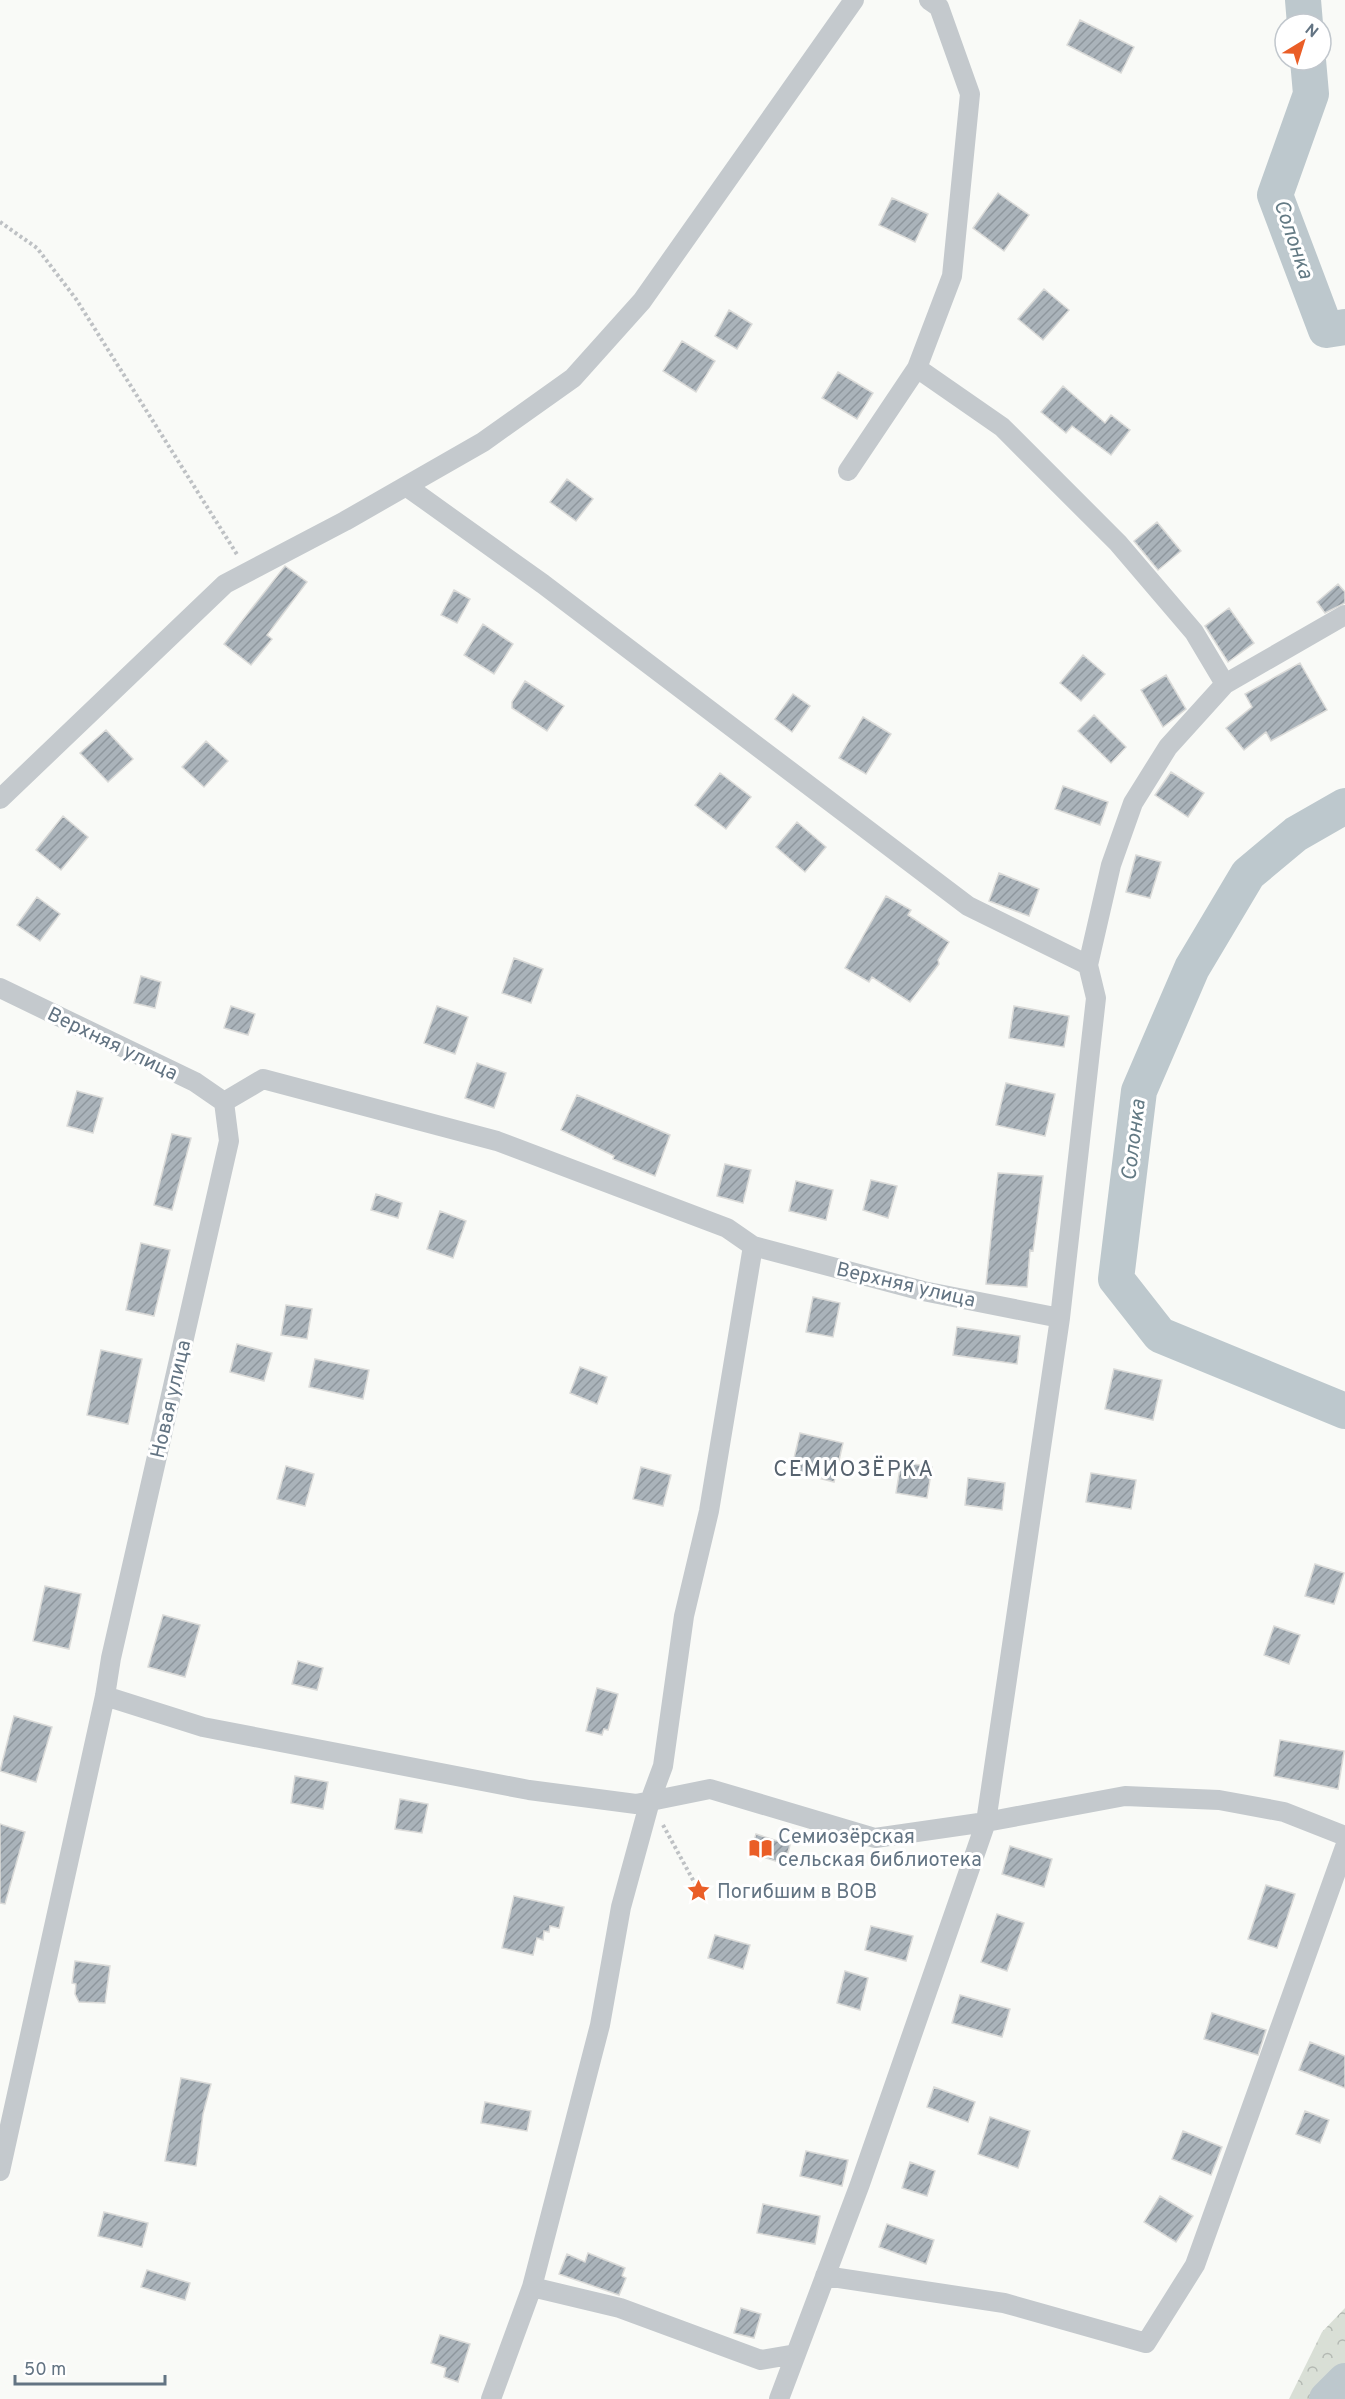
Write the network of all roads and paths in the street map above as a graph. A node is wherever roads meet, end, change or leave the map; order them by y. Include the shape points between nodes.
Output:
1 (854, 0) edge
2 (929, 0) edge
3 (0, 222) edge
4 (917, 368) junction
5 (848, 471) dead end
6 (406, 486) junction
7 (248, 572) junction
8 (1345, 615) edge
9 (1225, 684) junction
10 (0, 799) edge
11 (1088, 965) junction
12 (0, 988) edge
13 (224, 1102) junction
14 (753, 1246) junction
15 (1060, 1318) junction
16 (105, 1696) junction
17 (650, 1801) junction
18 (986, 1822) junction
19 (1345, 1836) edge
20 (1345, 1847) edge
21 (699, 1892) dead end
22 (0, 2171) edge
23 (825, 2276) junction
24 (531, 2287) junction
25 (796, 2354) junction
26 (490, 2399) edge
27 (778, 2399) edge

1 - 6 street via 642,301 573,378 483,442
2 - 4 street via 939,7 970,94 952,276
3 - 7 path via 37,248 76,299
4 - 5 street
4 - 9 street via 1002,427 1118,543 1194,632
6 - 7 street
6 - 11 street via 543,584 968,906
7 - 10 street via 225,584
8 - 9 street
9 - 11 street via 1168,747 1133,803 1111,865
11 - 15 street via 1096,998
12 - 13 street, Верхняя улица via 195,1082
13 - 14 street, Верхняя улица via 263,1079 497,1141 727,1228
13 - 16 street, Новая улица via 229,1141
14 - 15 street, Верхняя улица via 923,1291
14 - 17 street via 709,1511 684,1616 663,1766
15 - 18 street
16 - 17 street via 203,1726 370,1761 529,1790 636,1804
16 - 22 street, Новая улица
17 - 18 street via 710,1789 875,1838
17 - 21 path
17 - 24 street via 621,1907 600,2025
18 - 19 street via 1125,1796 1220,1800 1284,1812
18 - 23 street
20 - 23 street via 1195,2265 1146,2343 1004,2304
23 - 25 street
24 - 25 street via 620,2308 761,2360
24 - 26 street
25 - 27 street

